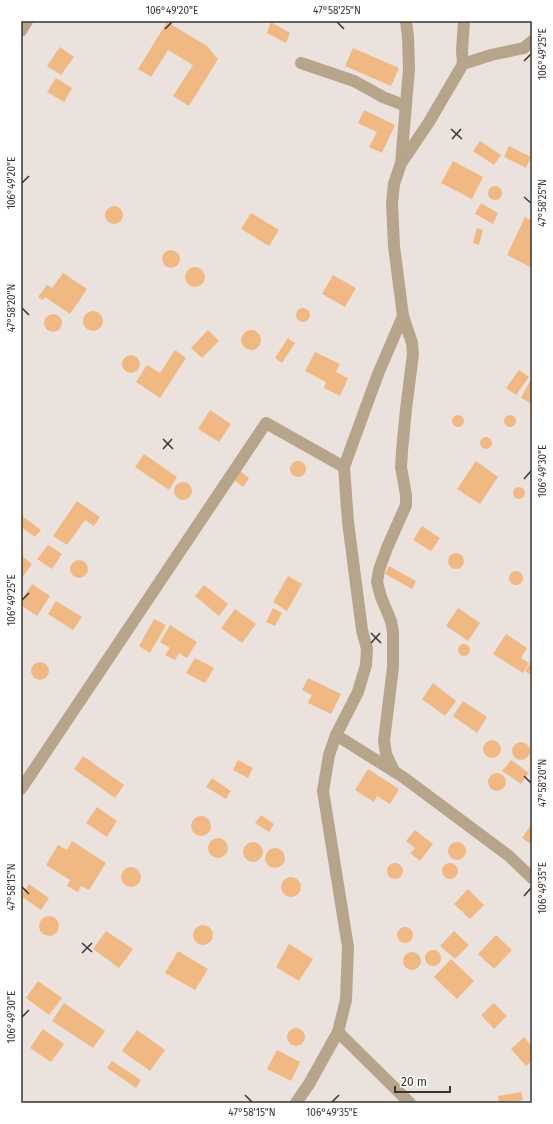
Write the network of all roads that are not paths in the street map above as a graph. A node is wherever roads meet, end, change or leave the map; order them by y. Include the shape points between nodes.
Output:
1 (27, 21) edge
2 (406, 21) edge
3 (464, 21) edge
4 (21, 31) edge
5 (532, 41) edge
6 (301, 63) dead end
7 (463, 64) junction
8 (406, 106) junction
9 (401, 163) junction
10 (402, 316) junction
11 (344, 467) junction
12 (336, 735) junction
13 (394, 772) junction
14 (21, 789) edge
15 (532, 878) edge
16 (338, 1032) junction
17 (296, 1103) edge
18 (410, 1103) edge

1 - 4 street
2 - 8 street via 409,69
3 - 7 street
5 - 7 street via 524,48
6 - 8 street via 354,81
7 - 9 street
8 - 9 street
9 - 10 street via 394,184 392,203
10 - 11 street
10 - 13 street via 413,354 402,462 406,505 387,548 377,582 393,632 393,667 384,741 386,754
11 - 12 street via 348,522 362,630 367,649 366,665 358,692
11 - 14 street via 266,423
12 - 13 street
12 - 16 street via 329,755 323,791 348,947 346,1000
13 - 15 street via 509,856
16 - 17 street
16 - 18 street

